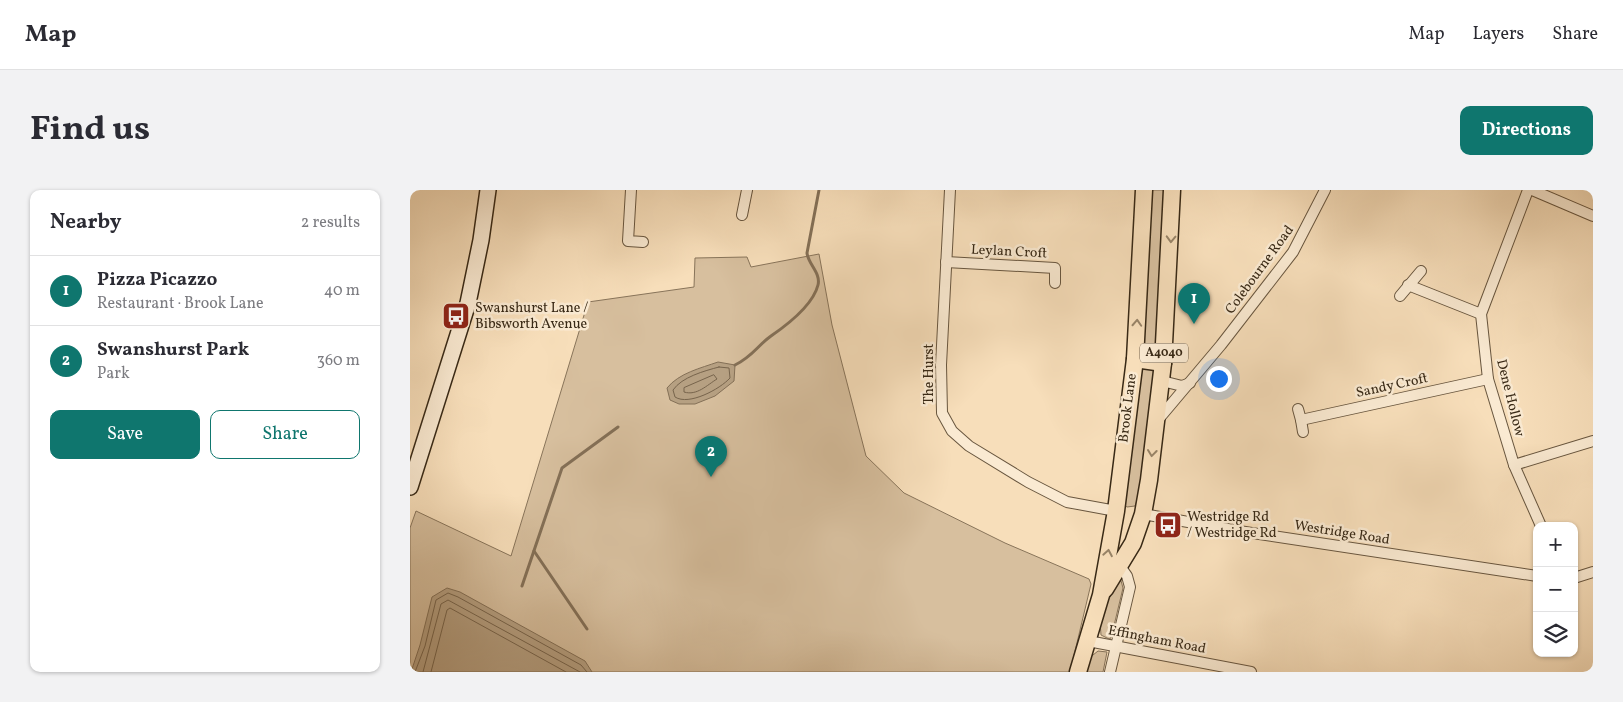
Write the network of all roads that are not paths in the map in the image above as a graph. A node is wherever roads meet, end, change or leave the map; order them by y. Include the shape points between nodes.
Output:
1 (488, 190) edge
2 (631, 190) edge
3 (747, 190) edge
4 (950, 190) edge
5 (1144, 190) edge
6 (1172, 190) edge
7 (1325, 190) edge
8 (1528, 190) edge
9 (1532, 190) edge
10 (742, 214) dead end
11 (1593, 216) edge
12 (643, 242) dead end
13 (946, 262) junction
14 (1421, 272) dead end
15 (1055, 284) dead end
16 (1408, 285) junction
17 (1400, 296) dead end
18 (1481, 314) junction
19 (1135, 359) junction
20 (1164, 362) junction
21 (1488, 379) junction
22 (1162, 381) junction
23 (1190, 383) junction
24 (1156, 421) junction
25 (1303, 432) dead end
26 (1593, 440) edge
27 (1514, 465) junction
28 (410, 487) edge
29 (1116, 511) junction
30 (1143, 514) junction
31 (1539, 522) edge
32 (1120, 566) junction
33 (1593, 572) edge
34 (1533, 575) edge
35 (1578, 577) edge
36 (1101, 595) junction
37 (1088, 641) junction
38 (1116, 647) junction
39 (1218, 669) edge
40 (1078, 672) edge
41 (1110, 672) edge
42 (1251, 672) edge

1 - 28 main road via 468,303
2 - 12 street via 628,242
3 - 10 street
4 - 13 street, The Hurst
19 -> 5 main road, Brook Lane / A4040
6 -> 20 main road, Brook Lane / A4040
7 - 23 street, Colebourne Road via 1293,252
8 - 18 street, Dene Hollow
9 - 11 street
13 - 15 street, Leylan Croft via 1055,268
13 - 29 street, The Hurst via 942,413 952,432 969,446 1059,498
14 - 16 street
16 - 17 street
16 - 18 street
18 - 21 street, Dene Hollow
19 - 20 main road
19 - 29 main road, Brook Lane / A4040
20 - 22 main road, Brook Lane / A4040
21 - 25 street, Sandy Croft via 1300,415
21 - 27 street, Dene Hollow
22 - 23 street via 1182,386
22 - 24 main road, Brook Lane / A4040
23 - 24 street, Colebourne Road
24 -> 30 main road, Brook Lane / A4040
26 - 27 street
27 - 31 street, Dene Hollow
29 - 30 main road
36 -> 29 main road, Brook Lane / A4040
30 - 32 main road, Brook Lane / A4040 via 1133,544
30 - 34 street, Westridge Road
32 - 36 main road, Brook Lane / A4040
32 - 38 street via 1130,587
33 - 35 street
36 - 37 main road, Brook Lane / A4040
37 - 38 street, Effingham Road
37 - 40 main road, Brook Lane / A4040
38 - 39 street, Effingham Road
38 - 41 street
39 - 42 street, Effingham Road

